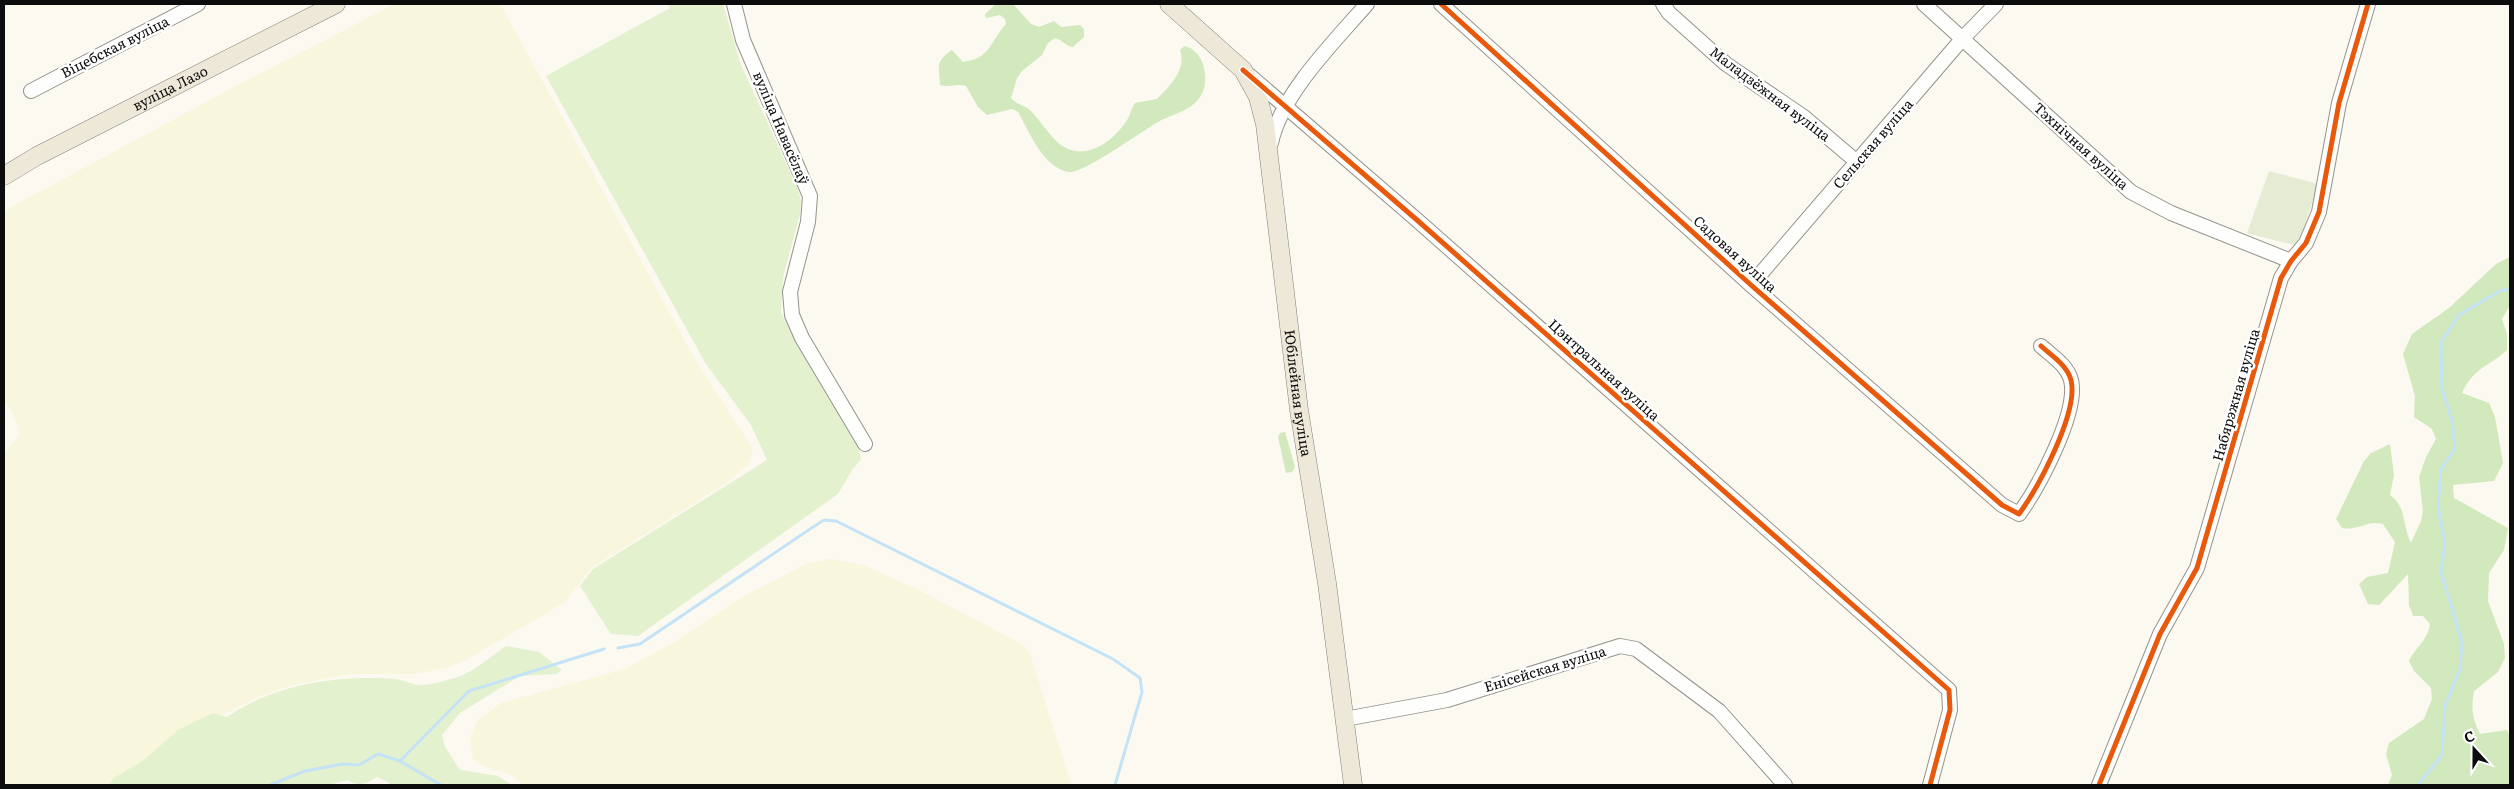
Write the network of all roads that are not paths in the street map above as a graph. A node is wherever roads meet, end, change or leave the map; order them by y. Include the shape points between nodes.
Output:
1 (198, 4) edge
2 (336, 4) edge
3 (734, 4) edge
4 (1169, 4) edge
5 (1367, 4) edge
6 (1441, 4) edge
7 (1663, 4) edge
8 (1924, 4) edge
9 (1996, 4) edge
10 (2368, 4) edge
11 (1963, 38) junction
12 (1242, 70) junction
13 (31, 91) dead end
14 (1284, 107) junction
15 (1270, 147) junction
16 (1858, 162) junction
17 (4, 176) edge
18 (2291, 261) junction
19 (1751, 285) junction
20 (2041, 346) dead end
21 (865, 444) dead end
22 (1345, 719) junction
23 (1353, 785) edge
24 (1785, 785) edge
25 (1930, 785) edge
26 (2099, 785) edge

1 - 13 street, Віцебская вуліца
2 - 17 main road, вуліца Лазо via 37,156
3 - 21 street, вуліца Навасёлаў via 743,40 810,196 808,222 790,292 792,315 802,338
4 - 12 main road, Цэнтральная вуліца
5 - 14 street
6 - 19 street, Садовая вуліца
7 - 16 street, Маладзёжная вуліца via 1726,64 1804,117
8 - 11 street, Тэхнічная вуліца
9 - 11 street, Сельская вуліца
10 - 18 street, Набярэжная вуліца via 2338,103 2319,212 2306,243
11 - 16 street, Сельская вуліца
11 - 18 street, Тэхнічная вуліца via 2131,192 2171,213
12 - 14 street, Цэнтральная вуліца
12 - 15 main road, Юбілейная вуліца via 1258,97
14 - 15 street via 1274,127
14 - 25 street, Цэнтральная вуліца via 1417,220 1949,690 1950,710
15 - 22 main road, Юбілейная вуліца via 1300,410
16 - 19 street, Сельская вуліца
18 - 26 street, Набярэжная вуліца via 2281,278 2197,568 2160,634
19 - 20 street, Садовая вуліца via 2002,505 2019,514 2060,438 2072,402 2071,381 2066,368
22 - 23 main road, Юбілейная вуліца
22 - 24 street, Енісейская вуліца via 1447,700 1620,646 1636,649 1719,712

